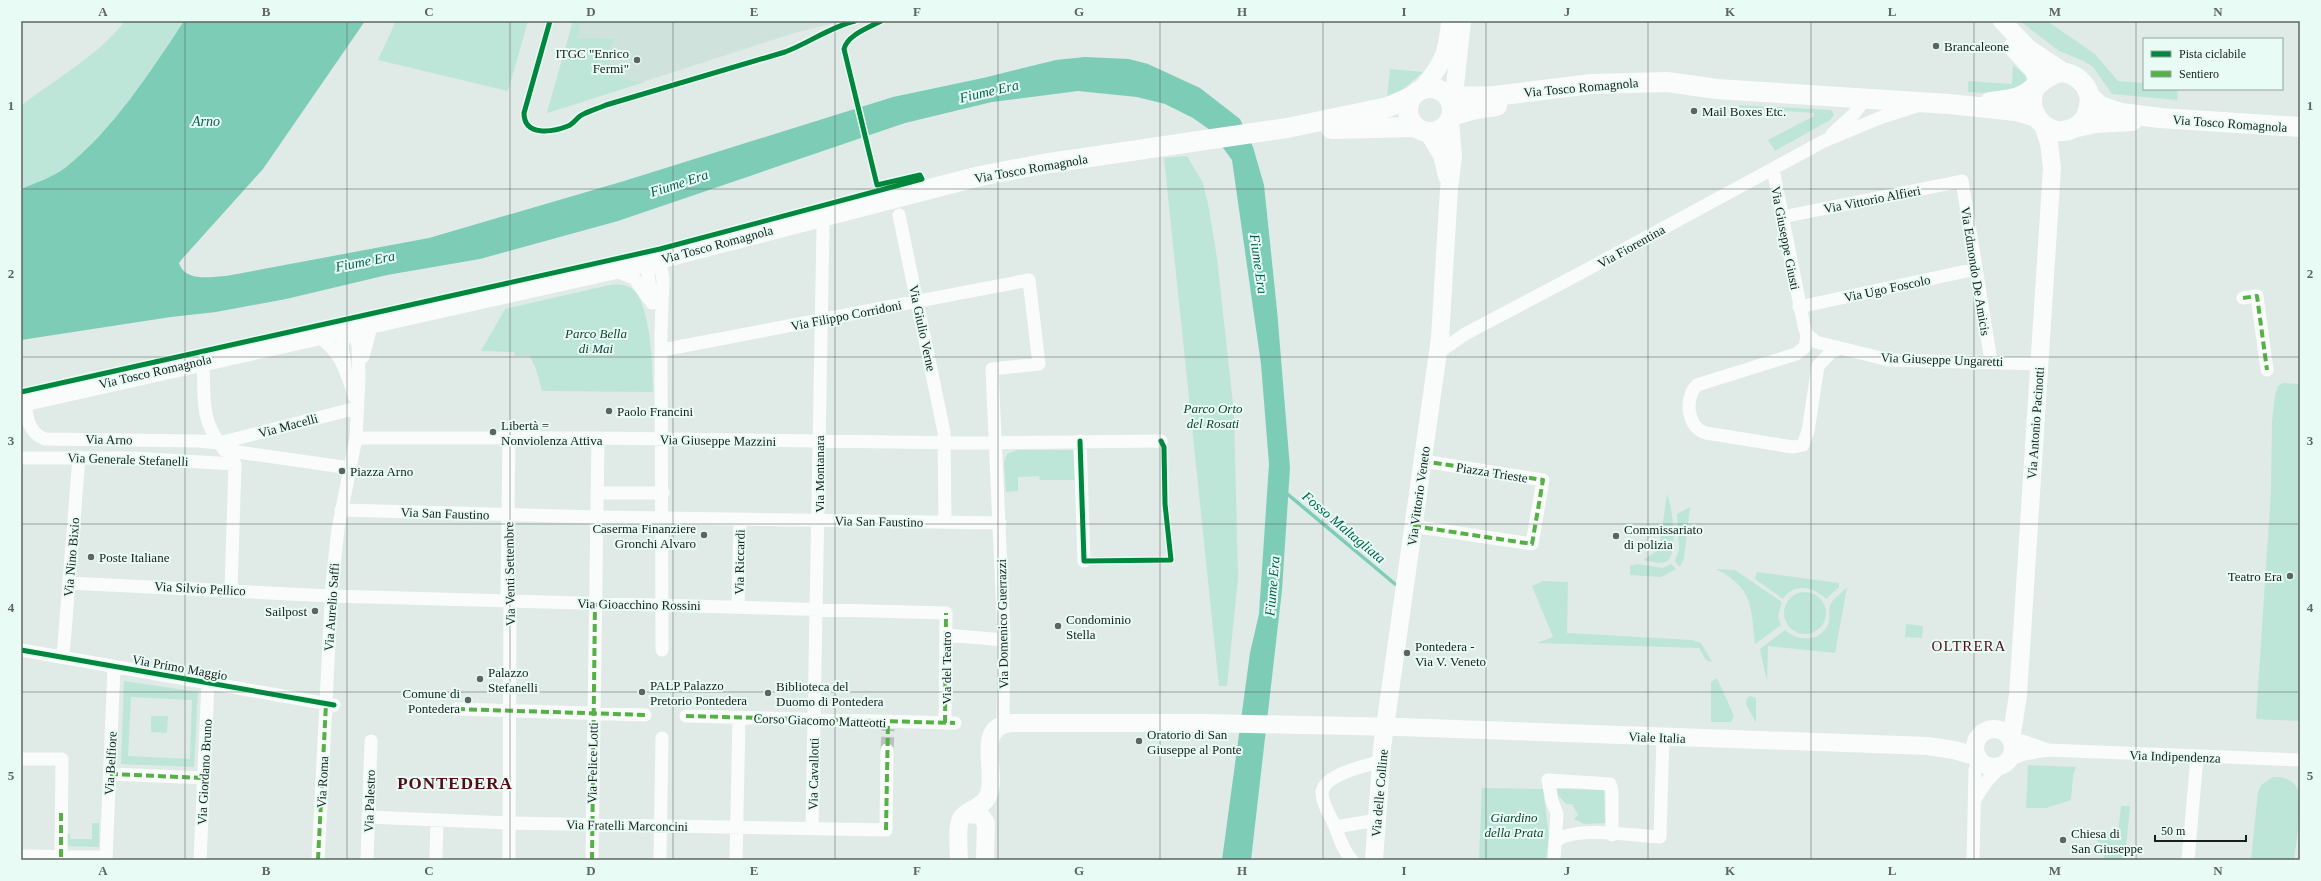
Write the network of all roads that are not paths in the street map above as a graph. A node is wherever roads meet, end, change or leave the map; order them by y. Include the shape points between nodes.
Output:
1 (1450, 21) edge
2 (1462, 21) edge
3 (1992, 21) edge
4 (2002, 21) edge
5 (2065, 73) junction
6 (2037, 85) junction
7 (1713, 89) junction
8 (1418, 93) junction
9 (1448, 96) junction
10 (1822, 96) junction
11 (2089, 96) junction
12 (1871, 100) junction
13 (1928, 102) junction
14 (1949, 104) junction
15 (1451, 118) junction
16 (2160, 118) junction
17 (2039, 121) junction
18 (1859, 126) junction
19 (1287, 128) junction
20 (1839, 128) junction
21 (2300, 128) edge
22 (2071, 129) junction
23 (1422, 130) junction
24 (1824, 141) junction
25 (1772, 168) junction
26 (2052, 168) junction
27 (1962, 181) joint
28 (1449, 189) junction
29 (899, 215) dead end
30 (1782, 217) junction
31 (823, 228) dead end
32 (687, 252) junction
33 (651, 261) junction
34 (1976, 269) junction
35 (611, 270) junction
36 (1029, 280) joint
37 (663, 292) junction
38 (2243, 298) dead end
39 (918, 301) junction
40 (652, 303) junction
41 (1799, 307) junction
42 (821, 319) junction
43 (372, 323) junction
44 (346, 328) junction
45 (661, 332) junction
46 (317, 335) junction
47 (1807, 335) junction
48 (1840, 348) junction
49 (662, 350) junction
50 (1799, 352) junction
51 (1438, 353) junction
52 (203, 360) junction
53 (1991, 361) junction
54 (2039, 364) junction
55 (345, 366) junction
56 (1818, 366) junction
57 (2267, 370) dead end
58 (359, 377) junction
59 (22, 401) edge
60 (356, 405) junction
61 (356, 438) junction
62 (509, 438) junction
63 (598, 438) junction
64 (663, 439) junction
65 (819, 441) junction
66 (1080, 441) junction
67 (1161, 441) dead end
68 (945, 442) junction
69 (996, 442) junction
70 (222, 447) junction
71 (79, 457) junction
72 (21, 458) edge
73 (1423, 461) junction
74 (235, 464) junction
75 (350, 468) junction
76 (598, 493) junction
77 (663, 493) junction
78 (341, 510) junction
79 (508, 515) junction
80 (597, 517) junction
81 (663, 518) junction
82 (740, 519) junction
83 (819, 520) junction
84 (945, 522) junction
85 (1000, 523) junction
86 (1413, 526) junction
87 (1084, 561) dead end
88 (69, 583) junction
89 (231, 590) junction
90 (331, 596) junction
91 (510, 601) junction
92 (595, 603) junction
93 (662, 604) junction
94 (738, 606) junction
95 (817, 608) junction
96 (946, 613) joint
97 (946, 635) junction
98 (1004, 640) junction
99 (21, 650) edge
100 (662, 650) dead end
101 (63, 657) junction
102 (114, 666) junction
103 (2018, 678) junction
104 (208, 683) junction
105 (330, 704) junction
106 (457, 709) dead end
107 (511, 711) junction
108 (593, 714) junction
109 (645, 715) dead end
110 (686, 716) dead end
111 (739, 718) junction
112 (814, 720) junction
113 (950, 723) joint
114 (1006, 724) junction
115 (1386, 727) junction
116 (1992, 730) junction
117 (1663, 737) junction
118 (662, 738) dead end
119 (371, 741) dead end
120 (2012, 741) junction
121 (887, 750) tunnel mouth
122 (2049, 750) junction
123 (1978, 752) junction
124 (2198, 757) junction
125 (21, 759) edge
126 (2300, 760) edge
127 (1381, 761) junction
128 (2006, 763) junction
129 (110, 774) junction
130 (204, 778) junction
131 (1974, 801) junction
132 (966, 814) junction
133 (1557, 814) junction
134 (368, 817) junction
135 (438, 820) junction
136 (1377, 820) junction
137 (509, 823) junction
138 (592, 824) junction
139 (661, 826) junction
140 (1335, 827) junction
141 (737, 828) junction
142 (812, 829) junction
143 (1583, 833) junction
144 (1612, 835) junction
145 (1556, 841) junction
146 (21, 856) edge
147 (61, 857) junction
148 (106, 859) edge
149 (200, 860) edge
150 (318, 860) edge
151 (367, 860) edge
152 (436, 860) edge
153 (509, 860) edge
154 (592, 860) edge
155 (660, 860) edge
156 (736, 860) edge
157 (958, 860) edge
158 (985, 860) edge
159 (1352, 860) edge
160 (1374, 860) edge
161 (1554, 860) edge
162 (1972, 860) edge
163 (2188, 860) edge

1 - 8 street via 1444,57
2 - 9 street via 1456,81
3 - 6 street via 2006,41 2032,68
4 - 5 street via 2028,48
5 - 6 main road via 2048,76
5 - 11 main road via 2079,79
6 - 14 main road, Via Tosco Romagnola via 2024,95 2009,100
6 - 17 main road via 2032,102
7 - 9 main road, Via Tosco Romagnola via 1667,82 1625,82 1495,96
7 - 10 main road, Via Tosco Romagnola
7 - 15 main road, Via Tosco Romagnola via 1692,93 1572,97 1480,108
8 - 9 main road via 1437,89
8 - 19 main road, Via Tosco Romagnola via 1388,107
8 - 23 main road via 1408,110 1410,119
9 - 15 main road via 1452,106
10 - 12 main road, Via Tosco Romagnola
10 - 20 street via 1841,107 1843,115
11 - 16 main road, Via Tosco Romagnola via 2107,109
11 - 22 main road via 2087,115
12 - 13 main road, Via Tosco Romagnola
12 - 18 street, Via Fiorentina via 1874,110
12 - 20 street, Via Fiorentina
13 - 14 main road, Via Tosco Romagnola
13 - 18 street, Via Fiorentina
14 - 17 main road, Via Tosco Romagnola via 2016,112
15 - 23 main road via 1440,130
15 - 28 street, Via Vittorio Veneto via 1453,157
16 - 21 main road, Via Tosco Romagnola
16 - 22 main road, Via Tosco Romagnola via 2094,123
17 - 22 main road via 2056,131
17 - 26 street, Via Antonio Pacinotti via 2049,143
18 - 24 street, Via Fiorentina
19 - 23 main road
19 - 32 main road, Via Tosco Romagnola via 980,176
20 - 24 street, Via Fiorentina
22 - 26 street, Via Antonio Pacinotti via 2061,142
23 - 28 street, Via Vittorio Veneto via 1442,155
24 - 25 street, Via Fiorentina
25 - 30 street, Via Giuseppe Giusti
25 - 51 street, Via Fiorentina via 1465,334
26 - 54 street, Via Antonio Pacinotti
27 - 30 street, Via Vittorio Alfieri
27 - 34 street, Via Edmondo De Amicis
28 - 51 street, Via Vittorio Veneto
29 - 39 street, Via Giulio Verne
30 - 41 street, Via Giuseppe Giusti
31 - 42 street, Via Montanara
32 - 33 main road, Via Tosco Romagnola
32 - 37 street via 671,266
33 - 35 main road, Via Tosco Romagnola
33 - 37 street via 661,268
33 - 40 street via 648,274
34 - 41 street, Via Ugo Foscolo
34 - 53 street, Via Edmondo De Amicis
35 - 40 street via 634,278
35 - 43 main road, Via Tosco Romagnola
36 - 39 street, Via Filippo Corridoni
36 - 69 street, Via Domenico Guerrazzi via 1039,364 992,369
37 - 45 street
38 - 57 street via 2257,296
39 - 42 street, Via Filippo Corridoni
39 - 68 street, Via Giulio Verne
40 - 45 street
41 - 47 street
42 - 49 street, Via Filippo Corridoni
42 - 65 street, Via Montanara
43 - 44 main road, Via Tosco Romagnola
43 - 58 street
44 - 46 main road, Via Tosco Romagnola
44 - 55 street via 342,347
44 - 58 street via 356,338
45 - 49 street
46 - 52 main road, Via Tosco Romagnola
46 - 55 street via 335,349
47 - 48 street, Via Giuseppe Ungaretti via 1816,342
47 - 50 street via 1806,345
48 - 53 street, Via Giuseppe Ungaretti via 1889,360
48 - 56 street via 1830,353
49 - 64 street
50 - 56 street via 1812,354 1818,361
50 - 56 street via 1697,385 1689,401 1695,424 1704,433 1793,447 1801,446 1807,437
51 - 73 street, Via Vittorio Veneto
52 - 59 main road, Via Tosco Romagnola
52 - 70 street via 207,423
53 - 54 street, Via Giuseppe Ungaretti
54 - 103 street, Via Antonio Pacinotti
55 - 60 street
58 - 60 street
59 - 70 street, Via Arno via 32,430 45,439 200,441
60 - 61 street
60 - 70 street, Via Macelli
61 - 62 street, Via Giuseppe Mazzini
61 - 75 street
62 - 63 street, Via Giuseppe Mazzini
62 - 79 street, Via Venti Settembre
63 - 64 street, Via Giuseppe Mazzini
63 - 76 street, Via Felice Lotti
64 - 65 street, Via Giuseppe Mazzini
64 - 77 street
65 - 68 street, Via Giuseppe Mazzini
65 - 83 street, Via Montanara
66 - 67 street, Via Giuseppe Mazzini
66 - 69 street, Via Giuseppe Mazzini
66 - 87 street
68 - 69 street, Via Giuseppe Mazzini
68 - 84 street, Via Giulio Verne
69 - 85 street, Via Domenico Guerrazzi
70 - 74 street
70 - 75 street, Via Arno
71 - 72 street, Via Generale Stefanelli
71 - 74 street, Via Generale Stefanelli
71 - 88 street, Via Nino Bixio
73 - 86 street, Via Vittorio Veneto
73 - 86 street, Piazza Trieste via 1543,480 1532,544
74 - 89 street
75 - 78 street
76 - 77 street
76 - 80 street, Via Felice Lotti
77 - 81 street
78 - 79 street, Via San Faustino
78 - 90 street, Via Aurelio Saffi
79 - 80 street, Via San Faustino
79 - 91 street, Via Venti Settembre via 507,594
80 - 81 street, Via San Faustino
80 - 92 street, Via Felice Lotti
81 - 82 street, Via San Faustino
81 - 93 street
82 - 83 street, Via San Faustino
82 - 94 street, Via Riccardi
83 - 84 street, Via San Faustino
83 - 95 street, Via Montanara
84 - 85 street, Via San Faustino
85 - 98 street, Via Domenico Guerrazzi
86 - 115 street, Via Vittorio Veneto
88 - 89 street, Via Silvio Pellico
88 - 101 street, Via Nino Bixio
89 - 90 street, Via Silvio Pellico
90 - 91 street, Via Gioacchino Rossini
90 - 105 street, Via Aurelio Saffi
91 - 92 street, Via Gioacchino Rossini
91 - 107 street, Via Venti Settembre
92 - 93 street, Via Gioacchino Rossini
92 - 108 street, Via Felice Lotti
93 - 94 street, Via Gioacchino Rossini
93 - 100 street
94 - 95 street, Via Gioacchino Rossini
95 - 96 street, Via Gioacchino Rossini
95 - 112 street, Via Montanara
96 - 97 street, Via del Teatro
97 - 98 street
97 - 113 street, Via del Teatro
98 - 114 street, Via Domenico Guerrazzi via 1003,715
99 - 101 street, Via Primo Maggio
101 - 102 street, Via Primo Maggio
102 - 104 street, Via Primo Maggio
102 - 129 street, Via Belfiore
103 - 116 street, Via Antonio Pacinotti via 2008,708
103 - 120 street, Via Antonio Pacinotti
104 - 105 street, Via Primo Maggio
104 - 130 street, Via Giordano Bruno
105 - 150 street, Via Roma
106 - 107 street
107 - 108 street
107 - 137 street, Via Venti Settembre
108 - 109 street
108 - 138 street, Via Felice Lotti
110 - 111 street, Corso Giacomo Matteotti
111 - 112 street, Corso Giacomo Matteotti
111 - 141 street
112 - 113 street, Corso Giacomo Matteotti via 888,725
112 - 142 street, Via Cavallotti
114 - 115 street via 1209,723
114 - 132 street via 996,728 990,739 988,794 982,803
115 - 117 street, Viale Italia
115 - 127 street, Via delle Colline
116 - 120 street via 2003,732
116 - 123 street via 1983,734
117 - 123 street, Viale Italia via 1928,746
117 - 144 street via 1660,837
118 - 139 street
119 - 134 street, Via Palestro
120 - 122 street, Via Indipendenza via 2022,741
120 - 128 street via 2013,751
121 - 142 street, Via Fratelli Marconcini via 886,830
122 - 124 street, Via Indipendenza
122 - 128 street, Via Indipendenza via 2024,754
123 - 128 street via 1988,766
123 - 131 street
124 - 126 street, Via Indipendenza
124 - 163 street
125 - 147 street via 62,759
127 - 136 street, Via delle Colline
127 - 140 street via 1334,777 1325,785 1323,798
128 - 131 street via 1987,781
129 - 130 street
129 - 148 street, Via Belfiore
130 - 149 street, Via Giordano Bruno
131 - 162 street
132 - 157 street via 960,824
132 - 158 street via 977,814 985,819
133 - 143 street via 1569,826
133 - 144 street via 1548,780 1610,784
133 - 145 street
134 - 135 street, Via Fratelli Marconcini
134 - 151 street, Via Palestro
135 - 137 street, Via Fratelli Marconcini
135 - 152 street
136 - 140 street
136 - 160 street, Via delle Colline
137 - 138 street, Via Fratelli Marconcini
137 - 153 street, Via Venti Settembre
138 - 139 street, Via Fratelli Marconcini
138 - 154 street, Via Felice Lotti
139 - 141 street, Via Fratelli Marconcini
139 - 155 street
140 - 159 street via 1344,849
141 - 142 street, Via Fratelli Marconcini
141 - 156 street
143 - 144 street
143 - 145 street via 1567,835
145 - 161 street
146 - 147 street
147 - 148 street

